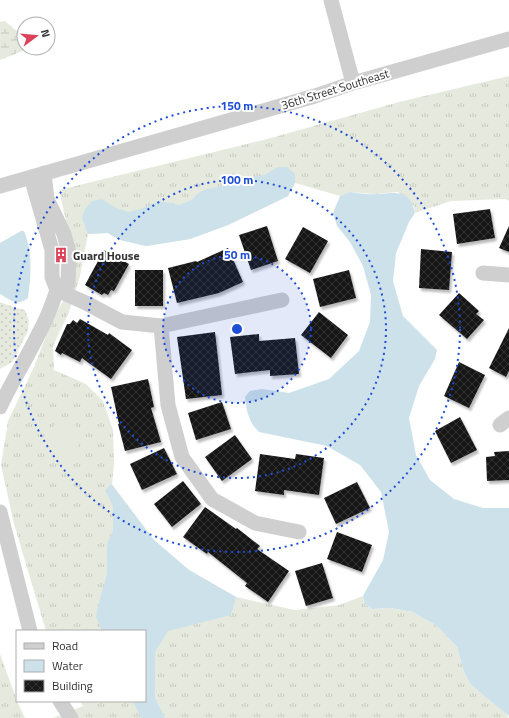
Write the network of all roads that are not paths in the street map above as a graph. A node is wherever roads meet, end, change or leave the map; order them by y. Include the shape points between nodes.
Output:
1 (331, 0) edge
2 (509, 39) edge
3 (353, 83) junction
4 (37, 175) junction
5 (0, 186) edge
6 (483, 273) dead end
7 (509, 275) edge
8 (57, 290) junction
9 (282, 300) dead end
10 (161, 326) junction
11 (0, 407) edge
12 (0, 512) edge
13 (299, 532) dead end
14 (30, 630) edge
15 (61, 702) edge
16 (71, 718) edge

1 - 3 street
2 - 3 street, 36th Street Southeast
3 - 4 street, 36th Street Southeast
4 - 5 street, 36th Street Southeast
4 - 8 street via 52,250 52,277
6 - 7 street
8 - 10 street via 122,322
8 - 11 street via 49,314
9 - 10 street
10 - 13 street via 168,405 182,457 212,498 255,523
12 - 14 street
15 - 16 street

